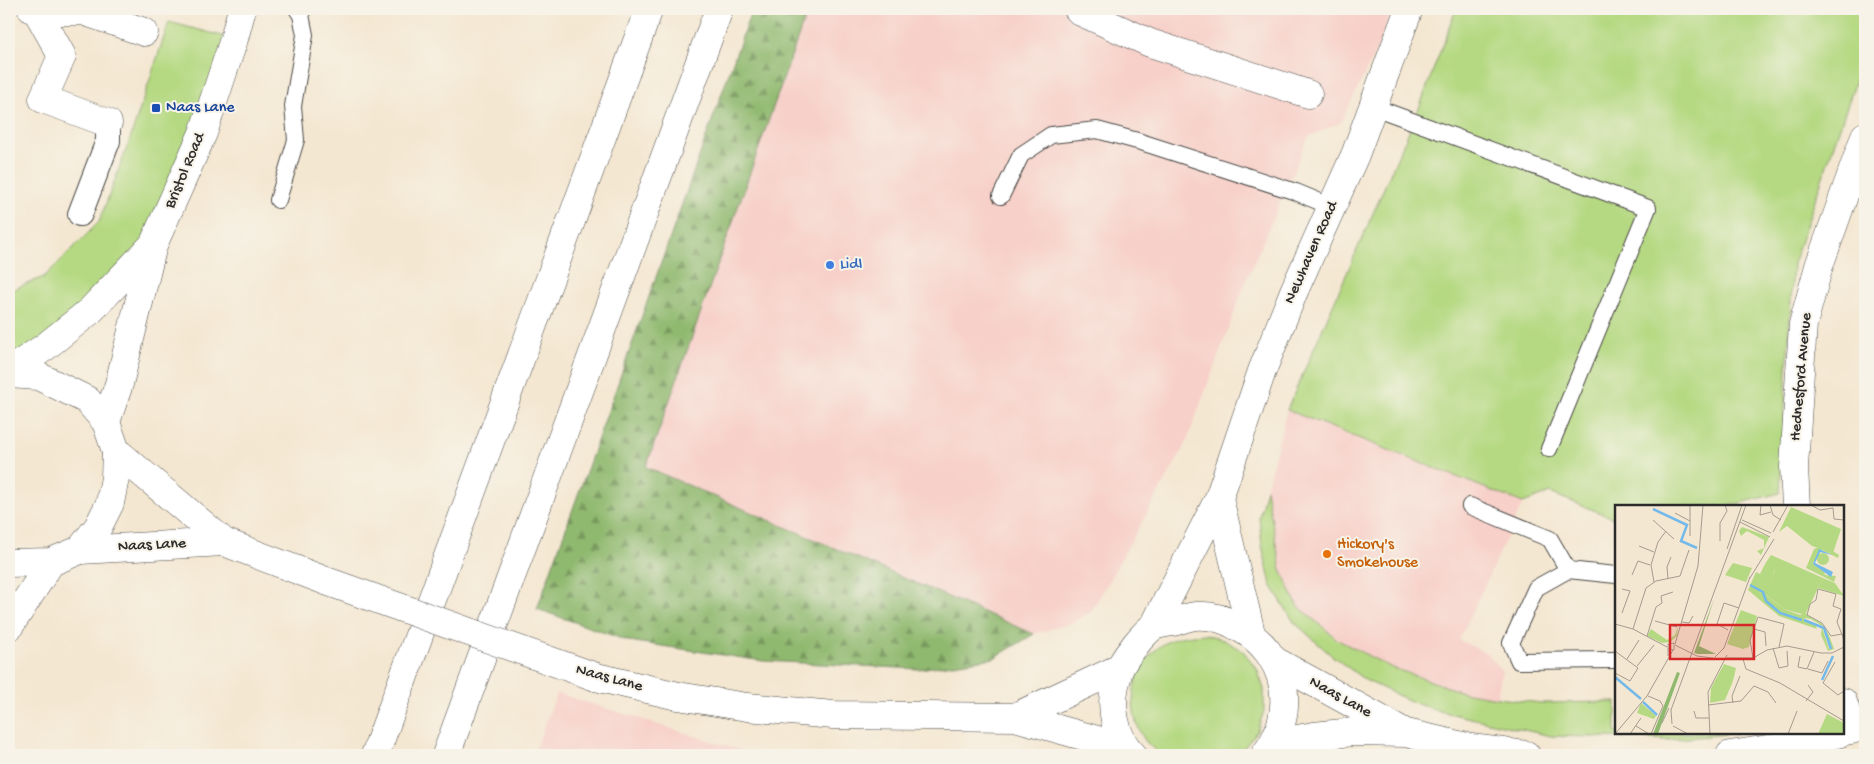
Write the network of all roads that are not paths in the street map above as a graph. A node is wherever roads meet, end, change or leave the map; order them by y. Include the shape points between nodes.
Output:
1 (242, 9) edge
2 (297, 9) edge
3 (649, 9) edge
4 (719, 9) edge
5 (1078, 9) edge
6 (1410, 9) edge
7 (35, 10) edge
8 (144, 32) dead end
9 (1308, 94) dead end
10 (1374, 107) junction
11 (108, 123) joint
12 (1865, 136) edge
13 (1001, 196) dead end
14 (278, 200) dead end
15 (1332, 207) junction
16 (80, 214) dead end
17 (153, 245) junction
18 (9, 373) edge
19 (106, 422) junction
20 (1549, 449) dead end
21 (116, 451) junction
22 (1219, 498) junction
23 (1796, 505) edge
24 (1470, 506) dead end
25 (224, 542) junction
26 (80, 550) junction
27 (51, 562) junction
28 (9, 563) edge
29 (1568, 570) junction
30 (1615, 575) edge
31 (1154, 626) junction
32 (9, 627) edge
33 (1251, 633) junction
34 (1615, 660) edge
35 (1275, 661) junction
36 (1120, 668) junction
37 (1844, 706) edge
38 (1015, 717) junction
39 (1850, 730) edge
40 (1406, 733) junction
41 (1834, 734) edge
42 (1270, 749) edge
43 (1129, 752) edge
44 (375, 755) edge
45 (446, 755) edge
46 (1526, 755) edge
47 (1730, 755) edge

1 - 17 main road, Bristol Road via 203,133
2 - 14 lane via 305,35 293,106 296,140
3 - 44 main road
4 - 45 main road
5 - 9 main road via 1150,43
6 - 10 main road, Newhaven Road
7 - 8 main road via 83,11
7 - 11 main road via 62,56 43,99
10 - 15 main road, Newhaven Road
10 - 20 lane via 1648,208
11 - 16 street via 108,141
12 - 23 main road, Hednesford Avenue via 1819,266 1804,324 1794,467
13 - 15 lane via 1021,156 1028,150 1051,135 1097,130 1296,192
15 - 22 main road, Newhaven Road via 1262,371
17 - 18 main road, Bristol Road via 90,310
17 - 19 main road, Bristol Road via 119,384
18 - 19 main road via 38,376 64,388 87,400
19 - 21 main road
21 - 25 main road, Naas Lane
21 - 26 main road via 110,503 98,528
22 - 31 main road, Newhaven Road
22 - 33 main road
24 - 29 lane via 1550,539
25 - 26 main road, Naas Lane
25 - 38 main road, Naas Lane, bridge via 596,677 678,696 747,707 833,715
26 - 27 main road
27 - 28 main road
27 - 32 main road
29 - 30 lane
29 - 34 lane via 1536,588 1511,643 1519,661
31 - 33 main road via 1194,616 1213,617 1229,621
31 - 36 main road via 1138,641
33 - 35 main road
35 - 40 main road, Naas Lane
35 - 42 main road via 1282,677 1284,719
36 - 38 main road, Naas Lane
36 - 43 main road via 1112,698 1117,729
37 - 39 main road
38 - 43 main road, Naas Lane
40 - 42 main road, Naas Lane via 1353,732 1314,736
40 - 46 main road, Naas Lane via 1471,748
41 - 47 main road

